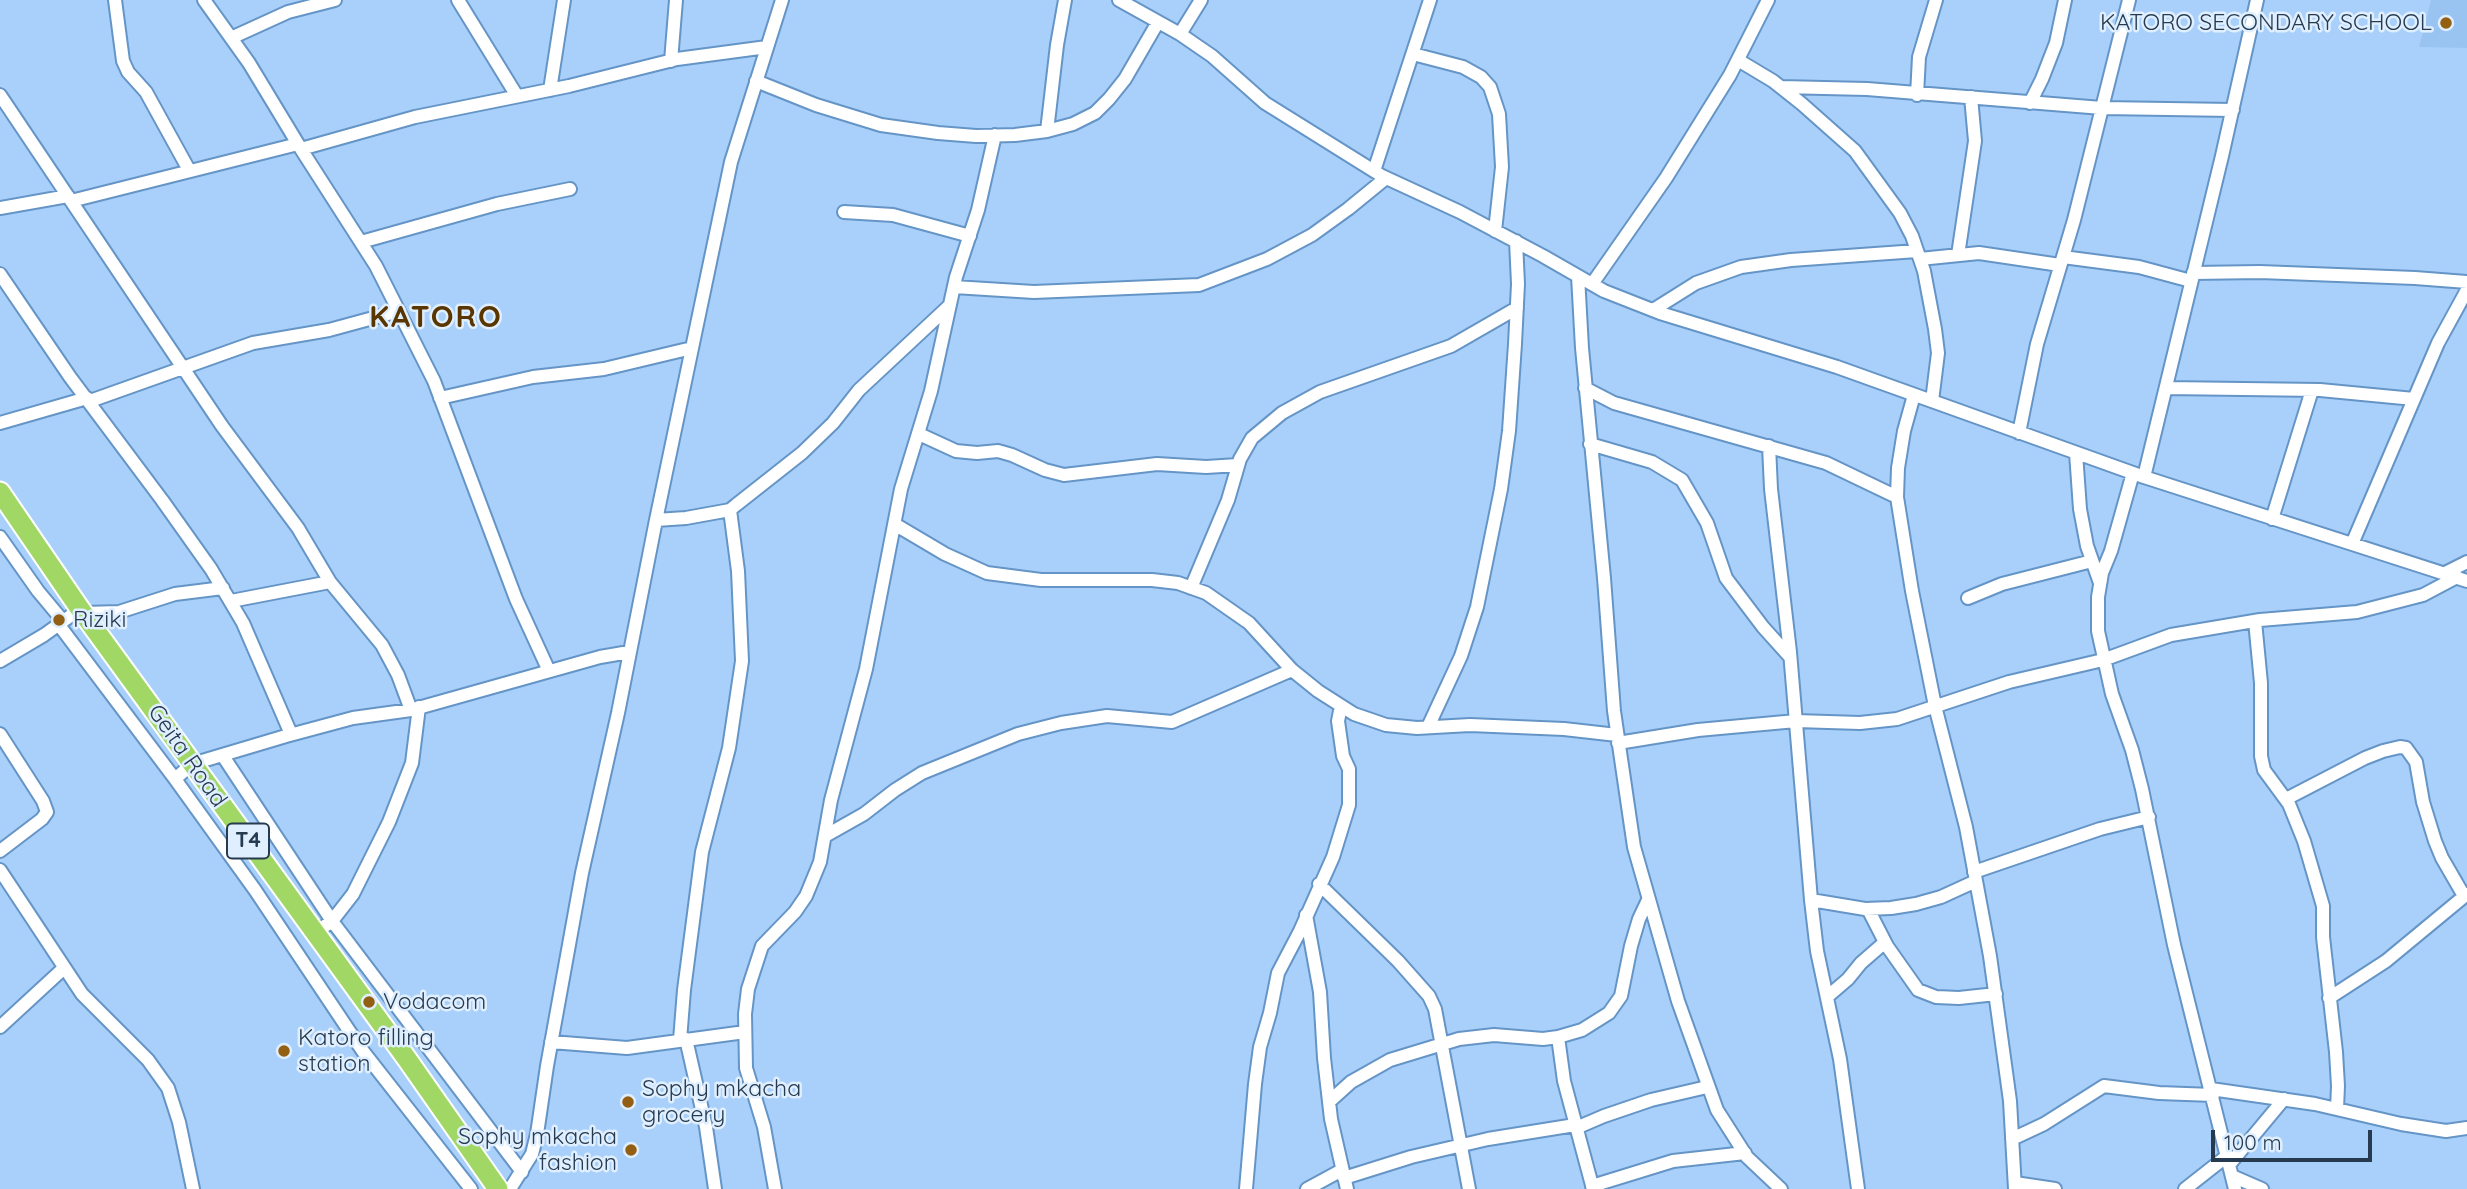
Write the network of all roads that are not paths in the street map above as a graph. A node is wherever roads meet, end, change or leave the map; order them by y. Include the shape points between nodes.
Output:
1 (115, 0) edge
2 (204, 0) edge
3 (335, 0) edge
4 (458, 0) edge
5 (564, 0) edge
6 (676, 0) edge
7 (782, 0) edge
8 (1065, 0) edge
9 (1119, 0) edge
10 (1201, 0) edge
11 (1430, 0) edge
12 (1768, 0) edge
13 (1936, 0) edge
14 (2065, 0) edge
15 (2129, 0) edge
16 (2257, 0) edge
17 (1158, 22) junction
18 (1180, 34) junction
19 (231, 38) junction
20 (767, 47) junction
21 (1413, 54) junction
22 (1738, 60) junction
23 (671, 61) junction
24 (756, 81) junction
25 (1781, 88) junction
26 (550, 90) junction
27 (0, 95) edge
28 (1917, 95) junction
29 (517, 96) junction
30 (1971, 97) junction
31 (2030, 103) junction
32 (2102, 108) junction
33 (2233, 110) junction
34 (1047, 131) junction
35 (995, 135) junction
36 (299, 147) junction
37 (189, 170) junction
38 (1380, 175) junction
39 (570, 189) dead end
40 (69, 198) junction
41 (0, 208) edge
42 (844, 212) dead end
43 (1495, 230) junction
44 (970, 236) junction
45 (1516, 241) junction
46 (361, 242) junction
47 (1958, 254) junction
48 (1919, 255) junction
49 (2062, 261) junction
50 (0, 274) edge
51 (1578, 276) junction
52 (2192, 277) junction
53 (2467, 282) edge
54 (1592, 284) junction
55 (954, 287) junction
56 (2467, 290) edge
57 (949, 306) junction
58 (1517, 309) junction
59 (1653, 310) junction
60 (399, 311) junction
61 (692, 348) junction
62 (185, 369) junction
63 (1585, 388) junction
64 (2166, 388) junction
65 (2312, 390) junction
66 (1914, 395) junction
67 (440, 398) junction
68 (88, 399) junction
69 (2414, 399) junction
70 (1932, 401) junction
71 (0, 423) edge
72 (2019, 433) junction
73 (919, 434) junction
74 (1590, 444) junction
75 (1769, 446) junction
76 (2076, 453) junction
77 (1238, 465) junction
78 (2138, 475) junction
79 (0, 492) edge
80 (1897, 497) junction
81 (730, 510) junction
82 (2272, 519) junction
83 (656, 520) junction
84 (895, 525) junction
85 (0, 538) edge
86 (2352, 544) junction
87 (2092, 561) junction
88 (2467, 562) edge
89 (2456, 577) edge
90 (330, 582) junction
91 (2100, 583) junction
92 (223, 588) junction
93 (1191, 588) junction
94 (1968, 598) dead end
95 (230, 601) junction
96 (82, 611) junction
97 (2255, 621) junction
98 (61, 623) junction
99 (629, 652) junction
100 (1790, 657) junction
101 (2103, 660) junction
102 (0, 661) edge
103 (1292, 670) junction
104 (549, 671) junction
105 (1341, 706) junction
106 (1935, 706) junction
107 (415, 708) junction
108 (1796, 721) junction
109 (1428, 727) junction
110 (0, 734) edge
111 (291, 734) junction
112 (1617, 739) junction
113 (223, 756) junction
114 (192, 764) junction
115 (175, 779) junction
116 (2286, 799) junction
117 (2149, 817) junction
118 (825, 836) junction
119 (0, 851) edge
120 (0, 870) edge
121 (1975, 877) junction
122 (1319, 884) junction
123 (2466, 895) edge
124 (1648, 900) junction
125 (1811, 900) junction
126 (1868, 909) junction
127 (1306, 915) junction
128 (332, 921) junction
129 (315, 933) junction
130 (1884, 943) junction
131 (64, 968) junction
132 (1996, 994) junction
133 (1827, 997) junction
134 (2329, 998) junction
135 (0, 1027) edge
136 (745, 1032) junction
137 (1558, 1037) junction
138 (683, 1039) junction
139 (551, 1042) junction
140 (1441, 1044) junction
141 (1707, 1087) junction
142 (2212, 1092) junction
143 (2284, 1099) junction
144 (1330, 1101) junction
145 (2337, 1109) junction
146 (1576, 1127) junction
147 (2467, 1128) edge
148 (2012, 1139) junction
149 (1461, 1147) junction
150 (1745, 1153) junction
151 (2230, 1166) junction
152 (522, 1172) junction
153 (1345, 1179) edge
154 (2015, 1186) edge
155 (1592, 1188) edge
156 (193, 1189) edge
157 (471, 1189) edge
158 (498, 1189) edge
159 (510, 1189) edge
160 (715, 1189) edge
161 (775, 1189) edge
162 (1246, 1189) edge
163 (1307, 1189) edge
164 (1469, 1189) edge
165 (1781, 1189) edge
166 (1858, 1189) edge
167 (2055, 1189) edge
168 (2185, 1189) edge
169 (2235, 1189) edge
170 (2262, 1189) edge

1 - 37 street via 122,61 146,92
2 - 19 street
3 - 19 street via 288,12
4 - 29 street
5 - 26 street
6 - 23 street
7 - 20 street
8 - 34 street
9 - 17 street
10 - 18 street
11 - 21 street
12 - 22 street
13 - 28 street via 1919,57
14 - 31 street via 2056,43
15 - 32 street
16 - 33 street
17 - 18 street
17 - 34 street via 1125,79 1095,113
18 - 38 street via 1265,103
19 - 36 street
20 - 23 street
20 - 24 street
21 - 38 street
21 - 43 street via 1463,67 1490,87 1499,114 1502,167
22 - 25 street
22 - 54 street via 1666,178
23 - 26 street
24 - 35 street via 881,125
24 - 61 street via 731,162
25 - 28 street
25 - 48 street via 1855,151 1900,213
26 - 29 street
27 - 40 street
28 - 30 street
29 - 36 street
30 - 31 street
30 - 47 street via 1974,152
31 - 32 street
32 - 33 street
32 - 49 street
33 - 52 street
34 - 35 street
35 - 44 street
36 - 37 street
36 - 46 street
37 - 40 street
38 - 43 street
38 - 55 street via 1348,209 1312,235 1267,259 1199,285 1034,292
39 - 46 street
40 - 41 street
40 - 62 street
42 - 44 street via 893,215
43 - 45 street
44 - 55 street
45 - 51 street
45 - 58 street
46 - 60 street
47 - 48 street
47 - 49 street
48 - 59 street via 1791,260 1741,267 1696,283
48 - 70 street via 1936,329
49 - 52 street
49 - 72 street via 2037,344
50 - 68 street
51 - 54 street
51 - 63 street
52 - 53 street via 2273,273
52 - 64 street
54 - 59 street
55 - 57 street
56 - 69 street
57 - 73 street
57 - 81 street via 859,390 802,453
58 - 77 street via 1451,346 1320,392 1282,413 1252,438
58 - 109 street via 1509,431 1477,607 1461,656
59 - 66 street
60 - 62 street via 330,330 253,343
60 - 67 street
61 - 67 street
61 - 83 street
62 - 68 street
62 - 90 street via 298,528
63 - 74 street
63 - 75 street via 1614,403
64 - 65 street
64 - 78 street
65 - 69 street
65 - 82 street
66 - 70 street
66 - 80 street via 1902,443
67 - 104 street via 516,599
68 - 71 street
68 - 92 street
69 - 86 street
70 - 72 street
72 - 76 street
73 - 77 street via 956,451 998,451 1064,475 1157,464
73 - 84 street
74 - 100 street via 1652,462 1682,480 1707,523 1726,578
74 - 112 street
75 - 80 street via 1826,463
75 - 100 street
76 - 78 street
76 - 87 street via 2080,509
77 - 93 street
78 - 82 street
78 - 91 street
79 - 96 highway, Geita Road / T4
80 - 106 street
81 - 83 street
81 - 138 street via 742,661 729,748 702,852 684,990
82 - 86 street
83 - 99 street
84 - 93 street via 987,573 1041,580 1152,580
84 - 118 street
85 - 98 street
86 - 89 street
87 - 91 street
87 - 94 street via 2002,584
88 - 89 street
89 - 97 street via 2423,595 2375,608
90 - 95 street
90 - 107 street via 382,645
91 - 101 street via 2098,631
92 - 95 street
92 - 96 street via 174,594 119,612
93 - 103 street via 1249,623
95 - 111 street
96 - 98 street
96 - 114 highway, Geita Road / T4
97 - 101 street via 2171,635
97 - 116 street via 2261,756 2264,771
98 - 102 street
98 - 115 street
99 - 104 street
99 - 139 street
100 - 108 street
101 - 106 street
101 - 117 street
103 - 105 street
103 - 118 street via 1171,722 1107,716 1018,734 922,773
104 - 107 street
105 - 109 street via 1387,725
105 - 122 street via 1338,721 1349,769 1349,805
106 - 108 street via 1896,719 1860,723
106 - 121 street
107 - 111 street
107 - 128 street via 412,763 353,894
108 - 112 street
108 - 125 street
109 - 112 street via 1564,729
110 - 119 street via 47,812
111 - 113 street
112 - 124 street via 1634,847
113 - 114 street
113 - 128 street
114 - 115 street
114 - 129 highway, Geita Road / T4
115 - 157 street via 362,1050
116 - 123 street via 2374,754 2406,748 2416,762 2435,841
116 - 134 street via 2323,906
117 - 121 street via 2079,836
117 - 142 street via 2174,945
118 - 136 street via 806,896 762,946 748,989
120 - 131 street
121 - 126 street via 1941,897
121 - 132 street
122 - 127 street
122 - 140 street via 1429,996
123 - 134 street via 2386,961
124 - 137 street via 1636,928 1617,1004 1582,1030
124 - 141 street
125 - 126 street
125 - 133 street
126 - 130 street
127 - 144 street via 1320,992
127 - 162 street via 1278,973 1260,1047
128 - 129 street
128 - 152 street
129 - 158 highway, Geita Road / T4
130 - 132 street via 1908,980 1927,995
130 - 133 street
131 - 135 street
131 - 156 street via 168,1088
132 - 148 street
133 - 166 street
134 - 145 street
136 - 138 street
136 - 161 street via 746,1068 764,1127
137 - 140 street via 1494,1035
137 - 146 street
138 - 139 street via 627,1048
138 - 160 street via 706,1127
139 - 152 street via 537,1134
140 - 144 street via 1369,1070
140 - 149 street
141 - 146 street via 1651,1100
141 - 150 street
142 - 143 street
142 - 148 street via 2160,1093 2104,1086
142 - 151 street
143 - 145 street
143 - 151 street
144 - 153 street
145 - 147 street via 2446,1131
146 - 149 street
146 - 155 street
148 - 154 street
149 - 153 street via 1411,1157
149 - 164 street
150 - 155 street via 1673,1161
150 - 165 street
151 - 168 street
151 - 169 street
151 - 170 street
152 - 159 street
153 - 163 street
154 - 167 street

